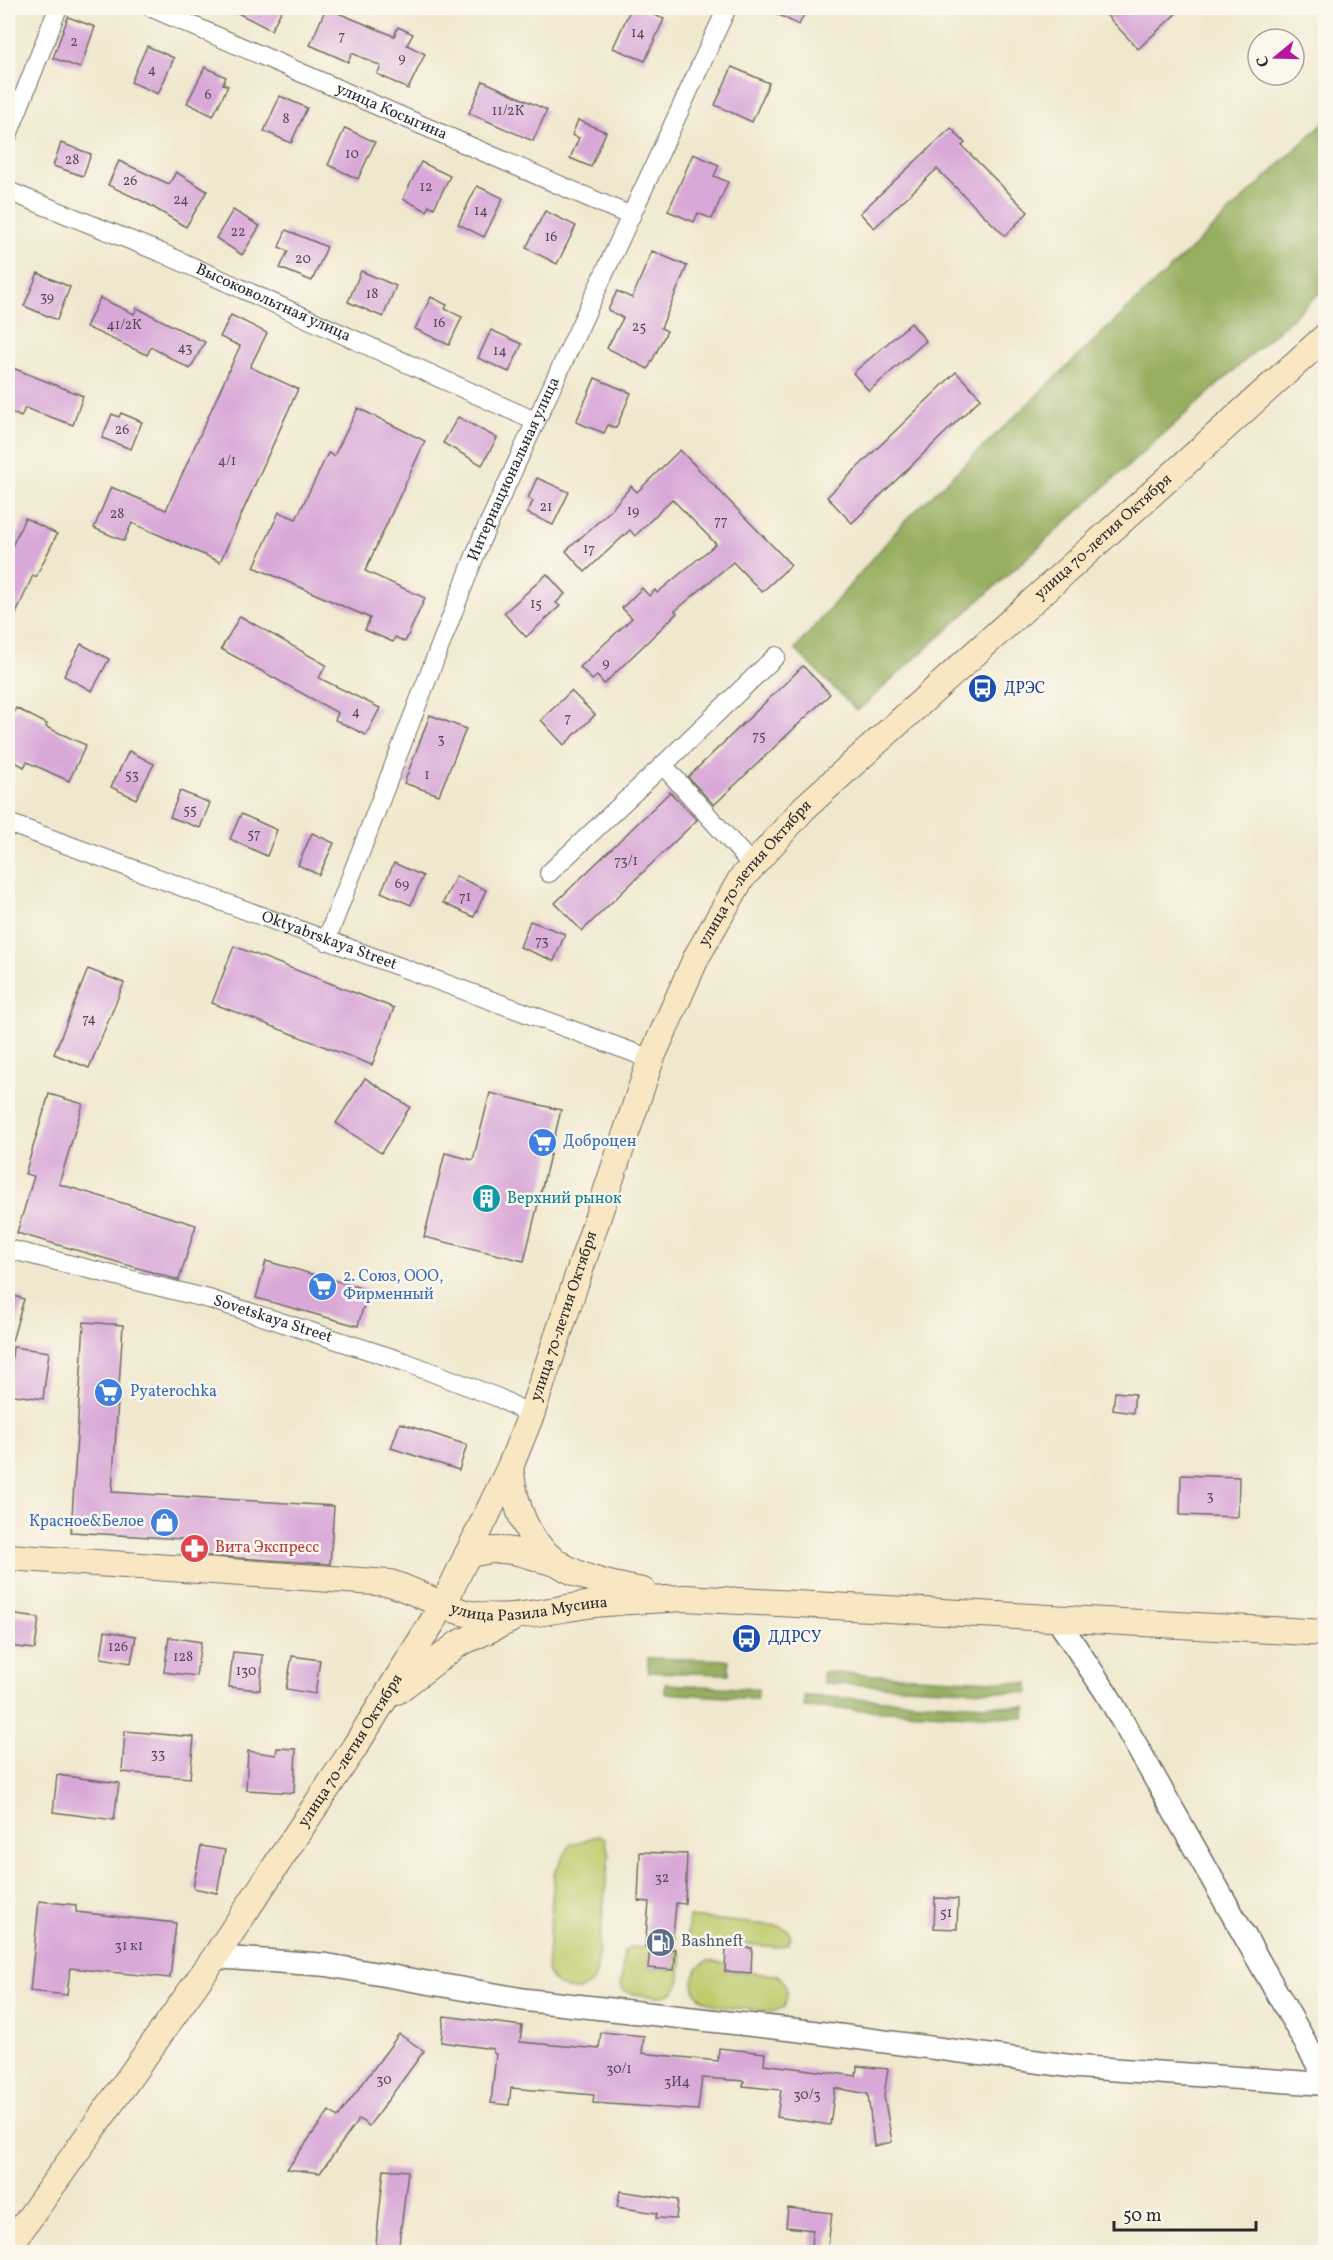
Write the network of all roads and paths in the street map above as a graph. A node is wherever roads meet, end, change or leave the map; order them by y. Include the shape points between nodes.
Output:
1 (58, 8) edge
2 (152, 8) edge
3 (723, 9) edge
4 (8, 135) edge
5 (8, 191) edge
6 (631, 216) junction
7 (1326, 336) edge
8 (535, 421) junction
9 (776, 656) dead end
10 (663, 765) junction
11 (8, 823) edge
12 (753, 866) junction
13 (549, 873) dead end
14 (326, 941) junction
15 (651, 1059) junction
16 (8, 1249) edge
17 (531, 1415) junction
18 (510, 1467) junction
19 (467, 1555) junction
20 (8, 1557) edge
21 (557, 1564) junction
22 (685, 1598) junction
23 (443, 1605) junction
24 (522, 1615) junction
25 (1057, 1619) junction
26 (1326, 1633) edge
27 (383, 1702) junction
28 (215, 1957) junction
29 (1326, 2079) edge
30 (1326, 2084) edge
31 (8, 2248) edge

1 - 4 street
2 - 6 street, улица Косыгина
3 - 6 street, Интернациональная улица
5 - 8 street, Высоковольтная улица via 162,253
6 - 8 street, Интернациональная улица
7 - 12 main road, улица 70-летия Октября via 804,808
8 - 14 street, Интернациональная улица via 481,540
9 - 10 street
10 - 12 street
10 - 13 street
11 - 14 street, Oktyabrskaya Street
12 - 15 main road, улица 70-летия Октября via 741,879 697,956
14 - 15 street, Oktyabrskaya Street
15 - 17 main road, улица 70-летия Октября
16 - 17 street, Sovetskaya Street via 220,1302 405,1362 499,1398
17 - 18 main road, улица 70-летия Октября
18 - 19 main road, улица 70-летия Октября
18 - 21 main road via 514,1499 524,1523 537,1545
19 - 21 main road via 489,1548 513,1549
19 - 23 main road, улица 70-летия Октября
20 - 23 main road, улица Разила Мусина via 390,1583
21 - 22 main road via 609,1585
22 - 24 main road, улица Разила Мусина via 594,1604
22 - 25 main road, улица Разила Мусина
23 - 24 main road, улица Разила Мусина via 467,1613
23 - 27 main road, улица 70-летия Октября
24 - 27 main road via 458,1644
25 - 26 main road, улица Разила Мусина
25 - 29 street via 1107,1694
27 - 28 main road, улица 70-летия Октября
28 - 30 street via 327,1965 526,2000 1078,2067
28 - 31 main road, улица 70-летия Октября

